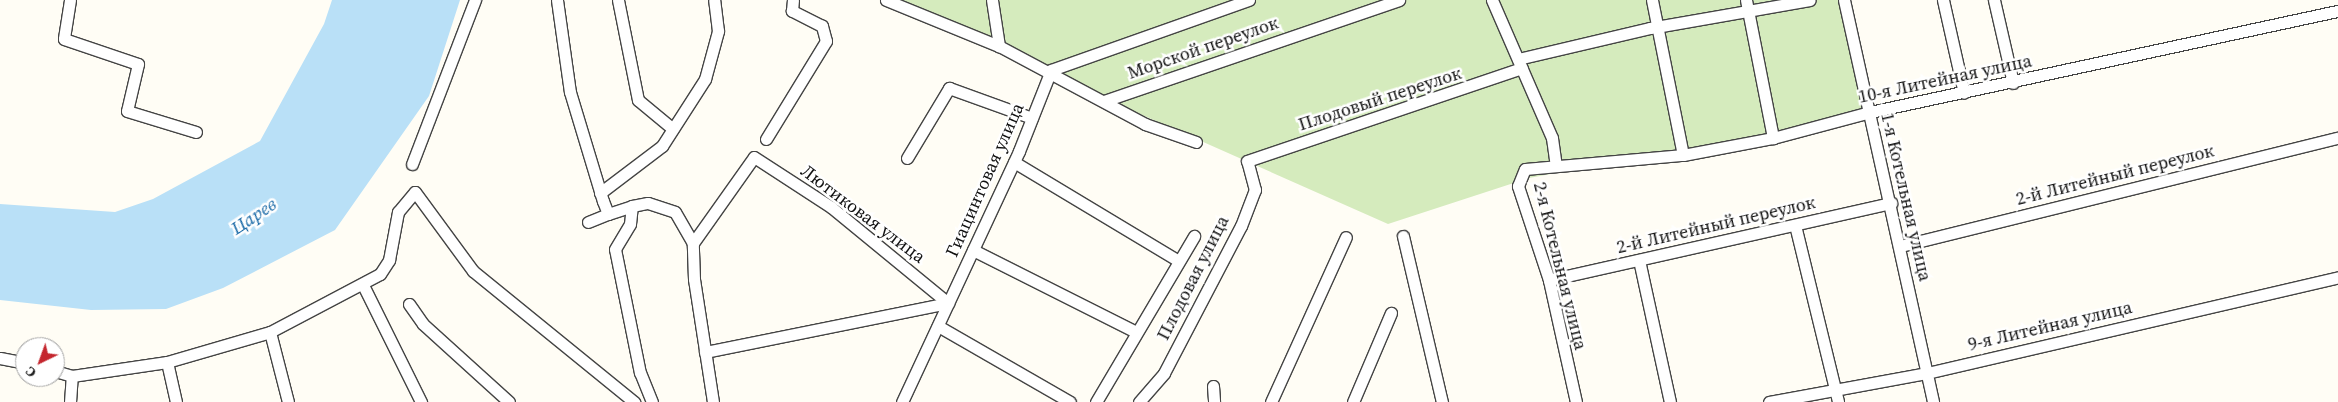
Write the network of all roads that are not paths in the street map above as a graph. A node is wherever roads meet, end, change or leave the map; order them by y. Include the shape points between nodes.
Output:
1 (70, 0) edge
2 (475, 0) edge
3 (556, 0) edge
4 (618, 0) edge
5 (714, 0) edge
6 (793, 0) edge
7 (886, 0) edge
8 (992, 0) edge
9 (1249, 0) edge
10 (1399, 0) edge
11 (1492, 0) edge
12 (1652, 0) edge
13 (1810, 0) edge
14 (1844, 0) edge
15 (1943, 0) edge
16 (1994, 0) edge
17 (1747, 5) edge
18 (2338, 11) edge
19 (1657, 27) junction
20 (999, 46) junction
21 (1520, 63) junction
22 (1051, 70) junction
23 (2012, 83) junction
24 (1964, 93) junction
25 (1104, 101) junction
26 (1870, 112) junction
27 (1032, 118) junction
28 (673, 129) junction
29 (196, 132) dead end
30 (1773, 138) junction
31 (2338, 138) edge
32 (766, 139) dead end
33 (1196, 142) dead end
34 (1683, 155) junction
35 (907, 158) dead end
36 (1247, 161) joint
37 (1014, 162) junction
38 (412, 164) dead end
39 (1556, 166) junction
40 (600, 193) junction
41 (1891, 203) junction
42 (632, 206) junction
43 (608, 214) junction
44 (588, 222) dead end
45 (1795, 225) junction
46 (1194, 236) dead end
47 (1403, 236) dead end
48 (1346, 237) dead end
49 (693, 243) junction
50 (1900, 246) junction
51 (973, 250) junction
52 (1639, 260) junction
53 (1179, 261) junction
54 (2338, 277) edge
55 (1549, 280) junction
56 (363, 285) junction
57 (948, 303) junction
58 (410, 304) dead end
59 (1391, 313) dead end
60 (938, 326) junction
61 (270, 332) junction
62 (1136, 332) junction
63 (705, 352) junction
64 (0, 358) edge
65 (15, 361) edge
66 (167, 362) junction
67 (1927, 373) junction
68 (65, 374) edge
69 (72, 376) junction
70 (1213, 386) dead end
71 (1835, 388) junction
72 (1063, 400) edge
73 (70, 402) edge
74 (176, 402) edge
75 (288, 402) edge
76 (422, 402) edge
77 (509, 402) edge
78 (634, 402) edge
79 (652, 402) edge
80 (713, 402) edge
81 (902, 402) edge
82 (1096, 402) edge
83 (1139, 402) edge
84 (1214, 402) edge
85 (1271, 402) edge
86 (1353, 402) edge
87 (1442, 402) edge
88 (1576, 402) edge
89 (1670, 402) edge
90 (1769, 402) edge
91 (1838, 402) edge
92 (1933, 402) edge

1 - 29 street via 64,39 138,64 127,111
2 - 38 street
3 - 40 street via 570,92
4 - 28 street via 638,100
5 - 28 street via 718,31 706,79
6 - 32 street via 792,11 822,26 826,41
7 - 20 street
8 - 20 street
9 - 22 street
10 - 25 street, Морской переулок
11 - 21 street, 2-я Котельная улица
12 - 19 street
13 - 17 street, Плодовый переулок
14 - 26 street, 1-я Котельная улица
15 - 24 street
16 - 23 street
17 - 19 street, Плодовый переулок
17 - 30 street
18 - 23 street, 10-я Литейная улица
19 - 21 street, Плодовый переулок
19 - 34 street
20 - 22 street
21 - 36 street, Плодовый переулок
21 - 39 street, 2-я Котельная улица via 1552,138
22 - 25 street
22 - 27 street, Гиацинтовая улица
23 - 24 street, 10-я Литейная улица
24 - 26 street, 10-я Литейная улица
25 - 33 street via 1145,124
26 - 30 street, 10-я Литейная улица
26 - 41 street, 1-я Котельная улица
27 - 35 street via 949,88
27 - 37 street, Гиацинтовая улица
28 - 40 street via 662,146
30 - 34 street, 10-я Литейная улица
31 - 50 street, 2-й Литейный переулок
34 - 39 street, 10-я Литейная улица
36 - 83 street, Плодовая улица via 1255,190 1240,226 1164,373
37 - 51 street, Гиацинтовая улица
37 - 53 street
39 - 55 street, 2-я Котельная улица via 1525,169 1518,186
40 - 43 street
41 - 45 street, 2-й Литейный переулок
41 - 50 street, 1-я Котельная улица
42 - 43 street
42 - 49 street via 655,202 666,207 684,222
42 - 79 street via 634,214 614,258 640,374
43 - 44 street
45 - 52 street, 2-й Литейный переулок
45 - 71 street
46 - 53 street
47 - 87 street
48 - 85 street
49 - 57 street, Лютиковая улица via 754,157 831,207
49 - 63 street
50 - 67 street, 1-я Котельная улица
51 - 57 street, Гиацинтовая улица
51 - 62 street
52 - 55 street, 2-й Литейный переулок
52 - 89 street
53 - 62 street
54 - 67 street, 9-я Литейная улица
55 - 88 street, 2-я Котельная улица
56 - 61 street
56 - 76 street
56 - 78 street via 380,274 389,260 398,212 415,192 473,271
57 - 60 street, Гиацинтовая улица
57 - 63 street
58 - 77 street via 430,331
59 - 86 street
60 - 72 street
60 - 81 street, Гиацинтовая улица
61 - 66 street
61 - 75 street
62 - 82 street
63 - 80 street
64 - 65 street
66 - 69 street
66 - 74 street
67 - 71 street, 9-я Литейная улица
67 - 92 street, 1-я Котельная улица
68 - 69 street
69 - 73 street
70 - 84 street
71 - 90 street, 9-я Литейная улица
71 - 91 street

